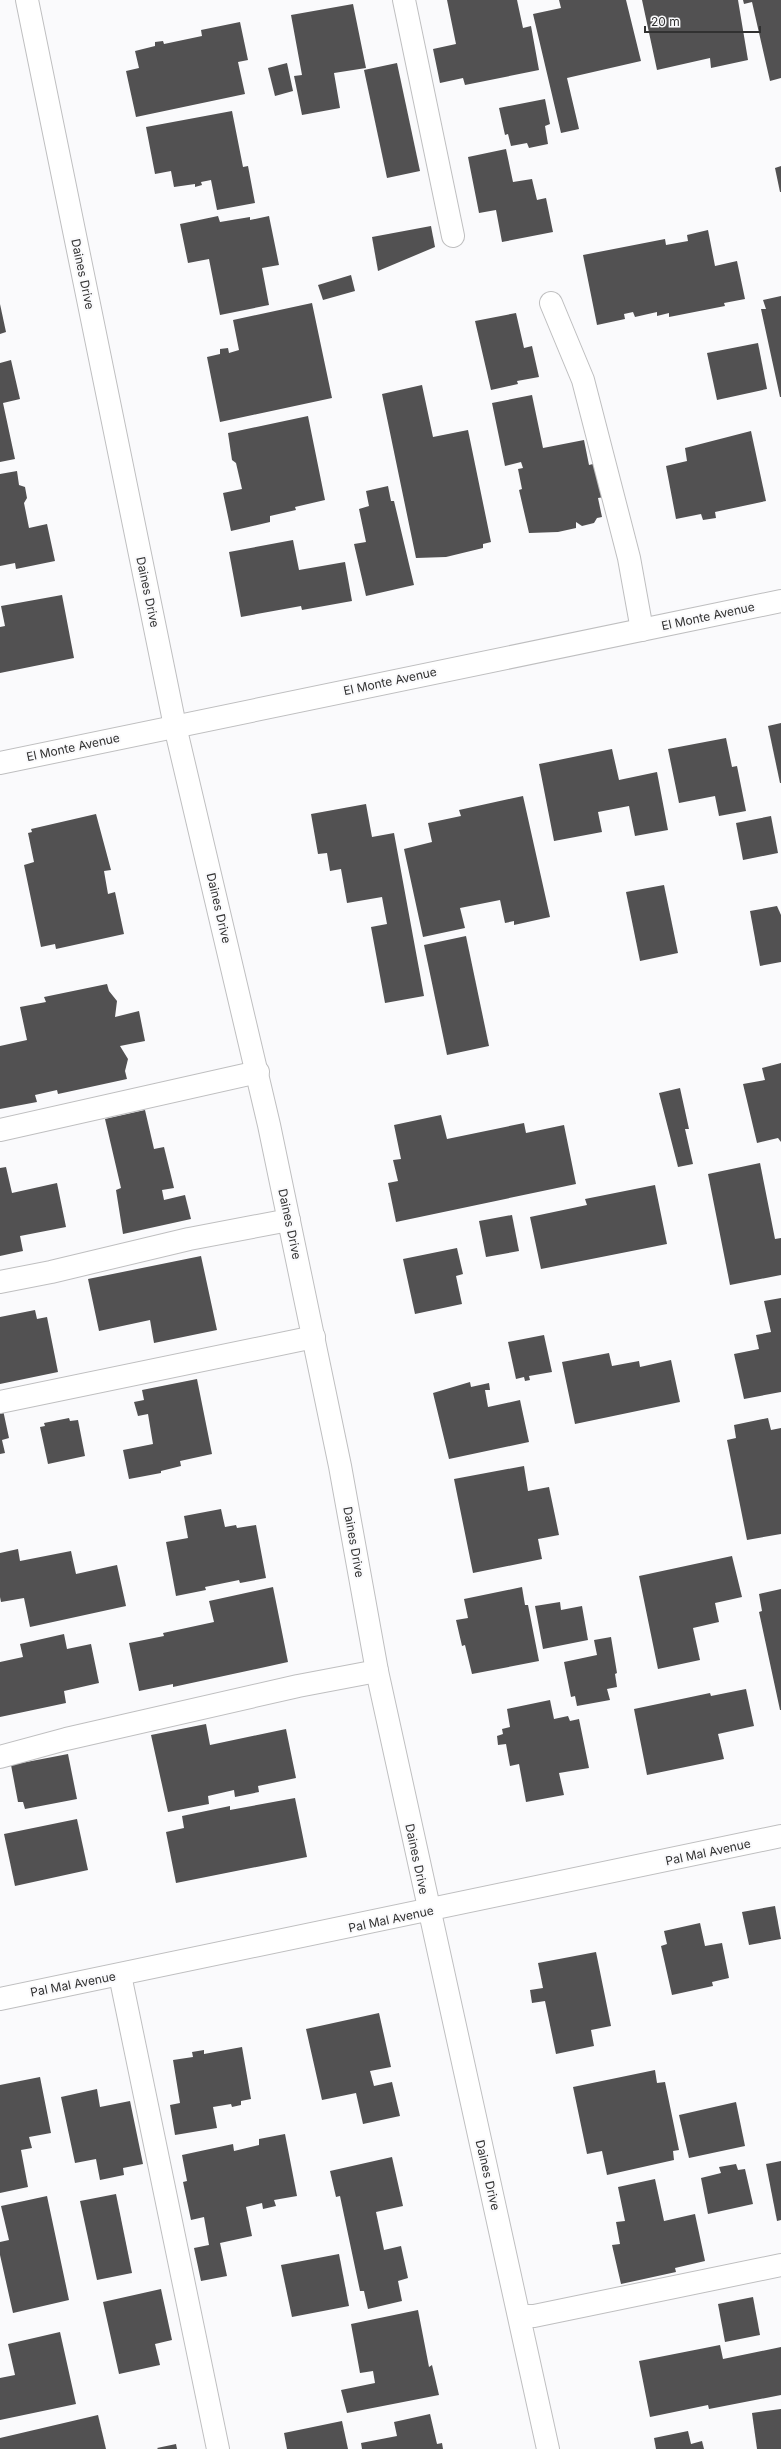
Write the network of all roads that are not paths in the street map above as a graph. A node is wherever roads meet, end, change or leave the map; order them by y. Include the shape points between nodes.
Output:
1 (27, 0) edge
2 (404, 0) edge
3 (453, 236) dead end
4 (551, 303) dead end
5 (781, 601) edge
6 (642, 630) junction
7 (175, 726) junction
8 (0, 763) edge
9 (258, 1072) junction
10 (0, 1130) edge
11 (289, 1220) junction
12 (0, 1282) edge
13 (314, 1337) junction
14 (0, 1402) edge
15 (377, 1671) junction
16 (0, 1757) edge
17 (781, 1836) edge
18 (428, 1911) junction
19 (120, 1975) junction
20 (0, 1999) edge
21 (781, 2265) edge
22 (520, 2316) junction
23 (218, 2449) edge
24 (548, 2449) edge

1 - 7 street, Daines Drive
2 - 3 street
4 - 6 street via 583,380 629,558
5 - 6 street, El Monte Avenue
6 - 7 street, El Monte Avenue
7 - 8 street, El Monte Avenue
7 - 9 street, Daines Drive
9 - 10 street
9 - 11 street, Daines Drive
11 - 12 street via 190,1239
11 - 13 street, Daines Drive
13 - 14 street
13 - 15 street, Daines Drive
15 - 16 street via 298,1686 66,1739
15 - 18 street, Daines Drive
17 - 18 street, Pal Mal Avenue
18 - 19 street, Pal Mal Avenue
18 - 22 street, Daines Drive
19 - 20 street, Pal Mal Avenue
19 - 23 street
21 - 22 street via 534,2316
22 - 24 street, Daines Drive

